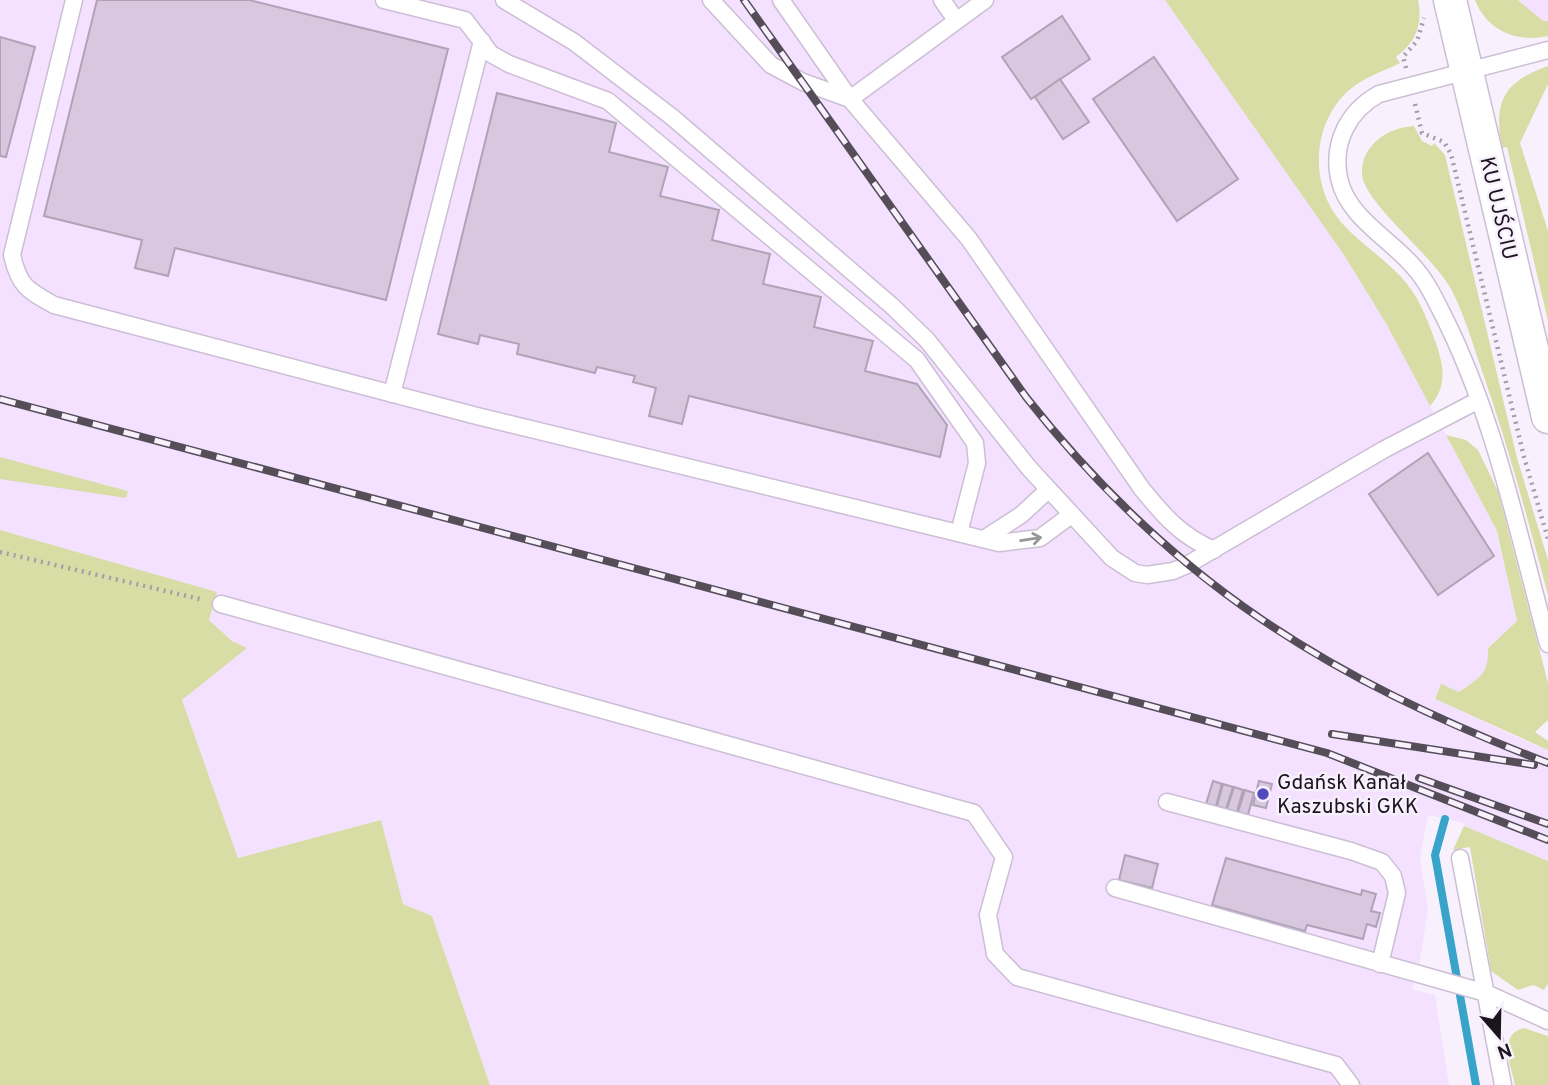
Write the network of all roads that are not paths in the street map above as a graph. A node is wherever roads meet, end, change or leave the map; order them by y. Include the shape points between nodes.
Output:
1 (74, 0) edge
2 (384, 0) edge
3 (504, 0) edge
4 (711, 0) edge
5 (782, 0) edge
6 (942, 0) edge
7 (985, 0) edge
8 (1437, 5) edge
9 (956, 20) junction
10 (482, 41) junction
11 (1548, 50) edge
12 (1467, 71) junction
13 (849, 99) junction
14 (391, 394) junction
15 (1477, 401) junction
16 (1548, 417) edge
17 (1048, 490) junction
18 (1071, 515) junction
19 (959, 533) junction
20 (984, 540) junction
21 (1214, 550) junction
22 (221, 604) road end
23 (1548, 644) edge
24 (1167, 802) dead end
25 (1460, 859) dead end
26 (1115, 888) dead end
27 (1380, 964) junction
28 (1486, 993) junction
29 (1548, 1021) edge
30 (1351, 1085) edge
31 (1503, 1085) edge

1 - 14 lane via 12,255 26,290 54,305
2 - 10 lane via 465,20
3 - 17 lane via 574,42 672,117 892,306 927,340
4 - 13 lane via 771,65
5 - 13 lane
6 - 9 lane
7 - 9 lane
8 - 12 street, KU UJŚCIU
9 - 13 lane
10 - 14 lane
10 - 19 lane via 491,54 509,64 608,100 917,360 975,443 977,463
11 - 12 lane
12 - 15 lane via 1370,99 1348,121 1337,155 1339,181 1356,211 1424,280 1447,322
12 - 16 street, KU UJŚCIU
13 - 21 lane via 969,239 1142,489 1173,527
14 - 19 lane
15 - 21 lane via 1393,444
15 - 23 lane
17 - 18 lane
17 - 20 lane
20 -> 18 lane via 999,543 1041,538
18 - 21 lane via 1112,558 1135,573 1172,571
19 - 20 lane
22 - 30 lane via 974,813 1004,857 988,915 995,954 1017,977 1336,1065
24 - 27 lane via 1382,862 1393,876 1397,893
25 - 28 lane
26 - 27 lane
27 - 28 lane
28 - 29 lane
28 - 31 lane

